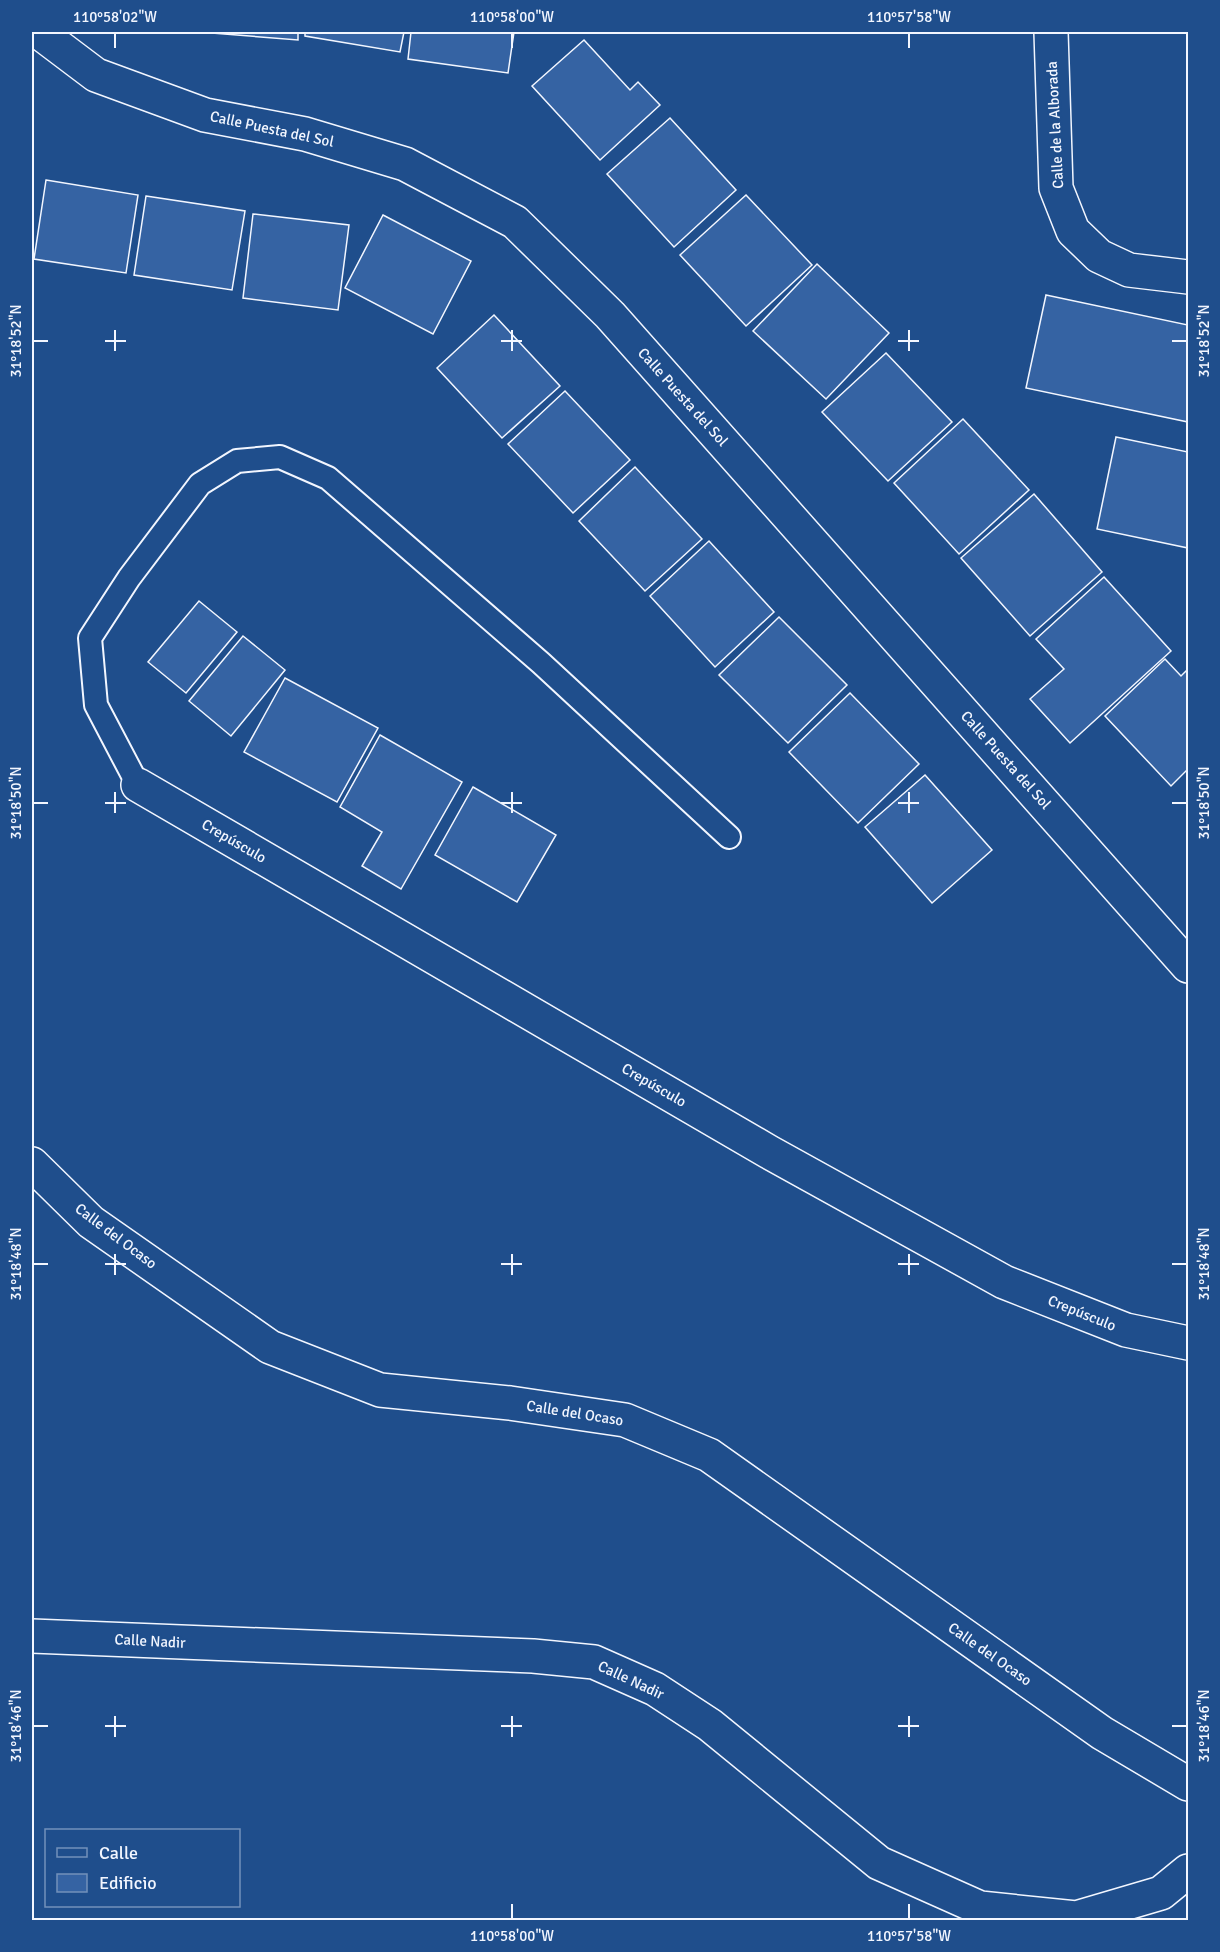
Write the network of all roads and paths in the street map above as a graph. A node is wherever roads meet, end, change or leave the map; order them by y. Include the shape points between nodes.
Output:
1 (39, 32) edge
2 (1051, 32) edge
3 (1188, 277) edge
4 (138, 785) joint
5 (729, 837) dead end
6 (1188, 966) edge
7 (32, 1164) edge
8 (1188, 1343) edge
9 (32, 1636) edge
10 (1188, 1784) edge
11 (1188, 1871) edge

1 - 6 street, Calle Puesta del Sol via 96,75 205,115 305,134 405,164 515,222 610,315
2 - 3 street, Calle de la Alborada via 1056,188 1073,231 1099,256 1129,270
4 - 5 lane via 96,705 90,638 129,578 200,484 237,461 280,457 328,478 541,663
4 - 8 street, Crepúsculo via 770,1152 1004,1282 1126,1330
7 - 10 street, Calle del Ocaso via 91,1221 270,1347 380,1390 625,1420 709,1455 1102,1733
9 - 11 street, Calle Nadir via 533,1656 594,1662 654,1689 710,1725 879,1863 980,1908 1076,1918 1161,1893

